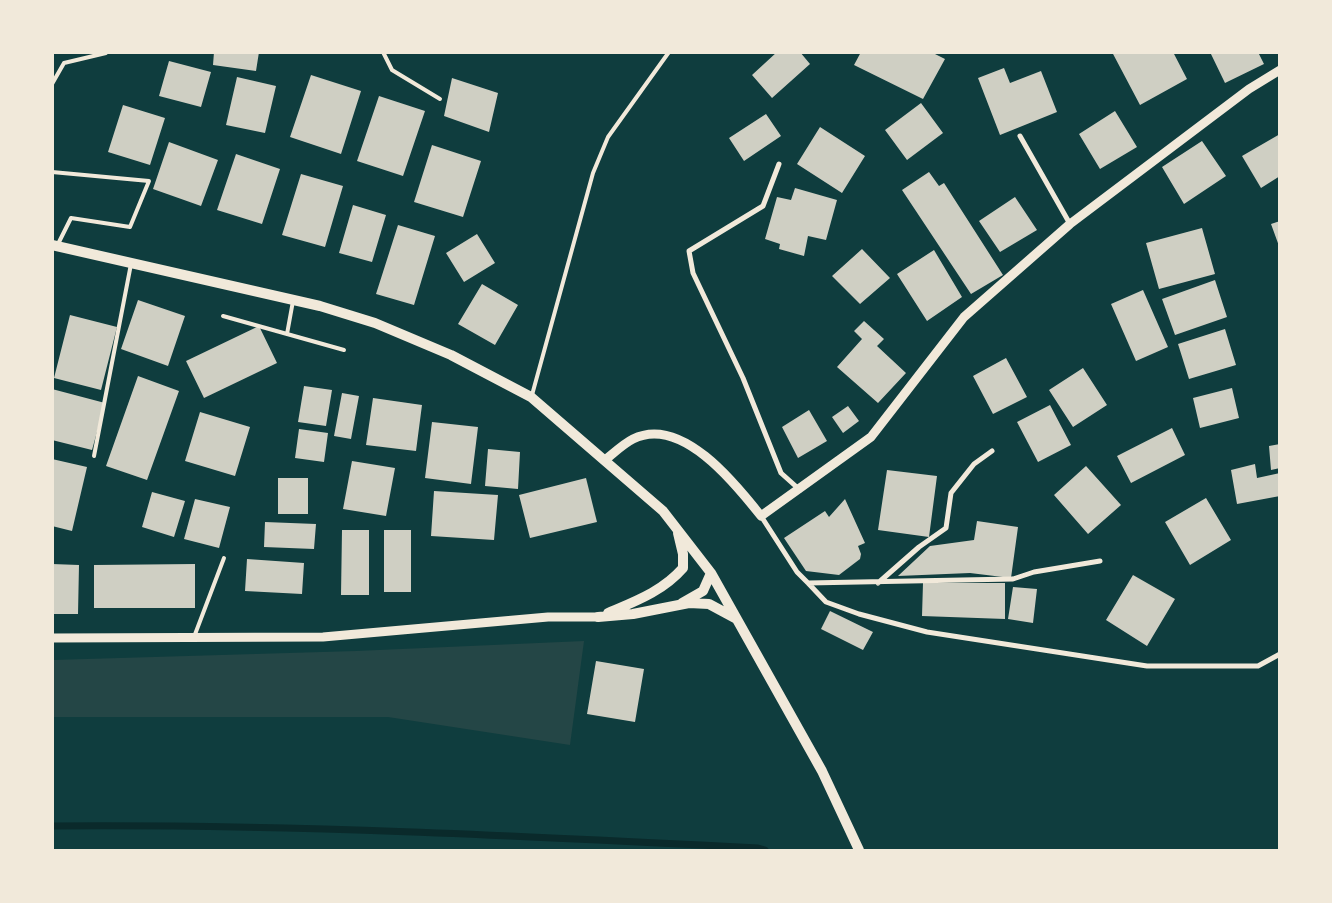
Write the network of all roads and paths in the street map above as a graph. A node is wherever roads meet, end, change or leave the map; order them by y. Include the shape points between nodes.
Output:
1 (383, 52) edge
2 (669, 52) edge
3 (106, 53) edge
4 (1280, 70) edge
5 (52, 84) edge
6 (440, 99) dead end
7 (1020, 136) dead end
8 (779, 164) dead end
9 (52, 172) edge
10 (1070, 224) junction
11 (55, 245) edge
12 (132, 263) junction
13 (293, 300) junction
14 (223, 316) dead end
15 (287, 334) junction
16 (344, 350) dead end
17 (531, 398) junction
18 (992, 450) dead end
19 (94, 456) dead end
20 (605, 460) junction
21 (800, 490) junction
22 (762, 516) junction
23 (677, 530) junction
24 (224, 558) dead end
25 (1100, 561) dead end
26 (711, 573) junction
27 (808, 583) junction
28 (878, 583) junction
29 (677, 606) junction
30 (598, 617) junction
31 (737, 619) junction
32 (194, 637) junction
33 (52, 638) edge
34 (1280, 654) edge
35 (859, 850) edge

1 - 6 lane via 392,70
2 - 17 lane via 608,137 593,173
3 - 5 lane via 64,63
4 - 10 street via 1249,89
7 - 10 street
8 - 21 street via 763,206 689,251 693,273 744,378 781,473
9 - 11 lane via 149,180 130,227 71,218
10 - 21 street via 964,317 871,438
11 - 12 main road
12 - 13 main road
12 - 19 lane
13 - 15 lane
13 - 17 main road via 400,332 475,366
14 - 15 lane
15 - 16 lane
17 - 20 main road
18 - 28 street via 974,464 951,493 946,528
20 - 22 street via 633,439 651,434 671,435 698,451 730,478
20 - 23 main road via 663,511
21 - 22 street
22 - 27 street via 797,572
23 - 26 main road
23 - 30 main road via 683,568 676,576 654,593
24 - 32 lane
25 - 28 street via 1034,572 1013,579
26 - 29 main road via 703,591
26 - 31 main road
27 - 28 street
27 - 34 street via 826,602 928,632 1147,666 1258,666
29 - 30 main road
29 - 31 main road via 710,604
30 - 32 street via 548,618 323,637
31 - 35 main road via 822,771
32 - 33 street

